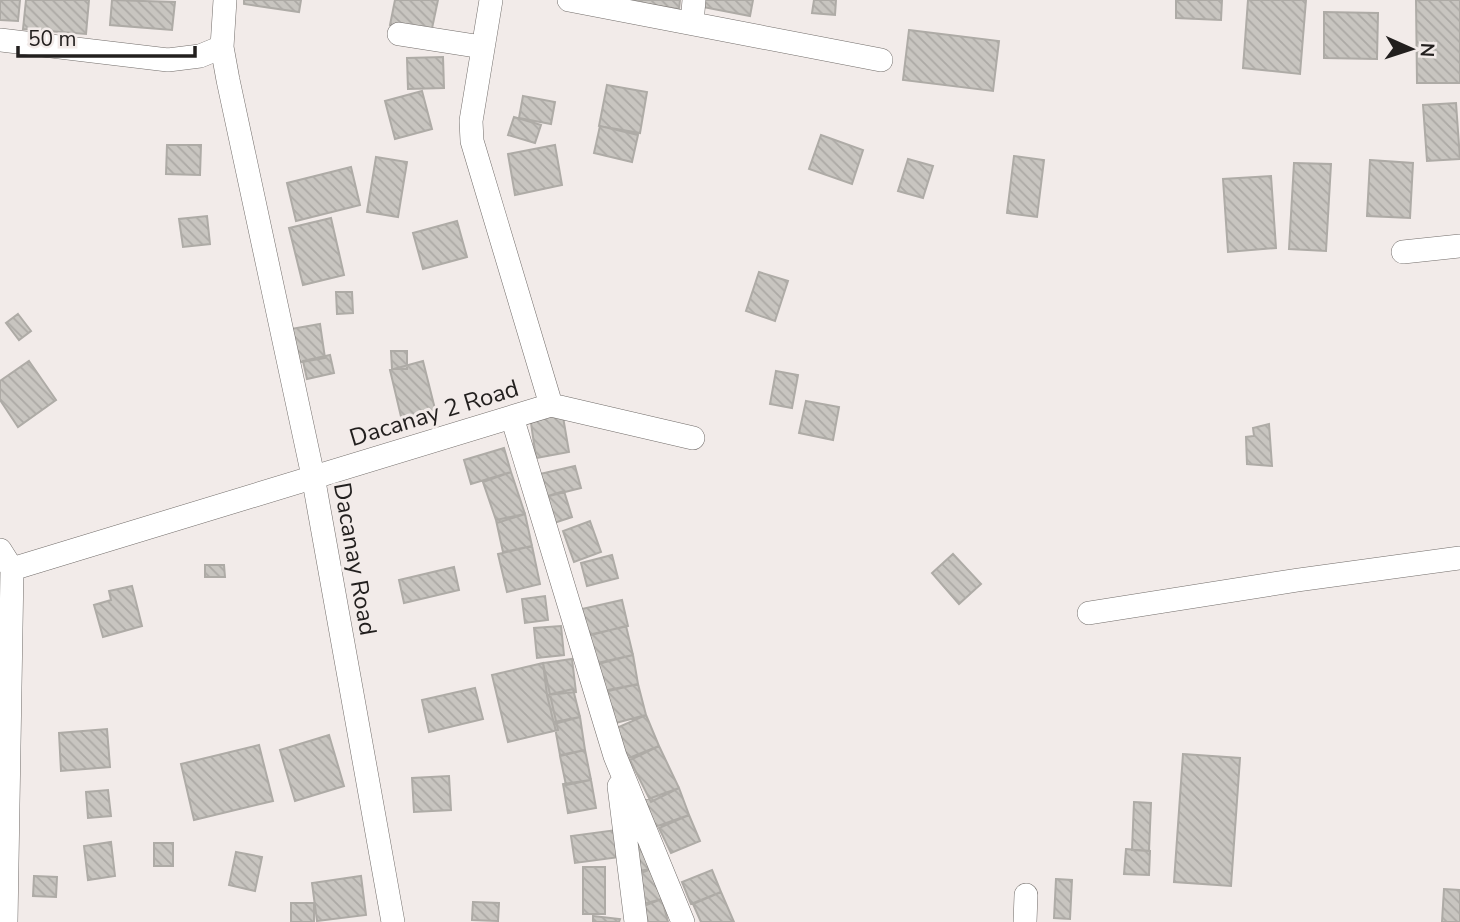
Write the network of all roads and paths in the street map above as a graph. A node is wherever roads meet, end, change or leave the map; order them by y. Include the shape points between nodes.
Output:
1 (225, 0) edge
2 (491, 0) edge
3 (569, 0) edge
4 (694, 0) edge
5 (692, 23) junction
6 (399, 34) dead end
7 (0, 40) edge
8 (222, 47) junction
9 (482, 47) junction
10 (881, 60) dead end
11 (1460, 246) edge
12 (1403, 252) dead end
13 (551, 405) junction
14 (512, 417) junction
15 (693, 438) dead end
16 (313, 476) junction
17 (1460, 558) edge
18 (6, 560) edge
19 (1089, 612) dead end
20 (5, 654) edge
21 (615, 756) junction
22 (4, 788) edge
23 (1026, 895) dead end
24 (6, 922) edge
25 (393, 922) edge
26 (636, 922) edge
27 (683, 922) edge
28 (1025, 922) edge

1 - 8 street, Dacanay Road
2 - 9 street, Dacanay 2 Road
3 - 5 street
4 - 5 street
5 - 10 street
6 - 9 street
7 - 8 street via 168,60 200,56
8 - 16 street, Dacanay Road
9 - 13 street, Dacanay 2 Road via 472,141
11 - 12 street
13 - 14 street, Dacanay 2 Road
13 - 15 street
14 - 16 street, Dacanay 2 Road
14 - 21 street
16 - 18 street, Dacanay 2 Road
16 - 25 street, Dacanay Road
17 - 19 street
18 - 20 street
20 - 22 street
21 - 26 street
21 - 27 street
22 - 24 street
23 - 28 street

